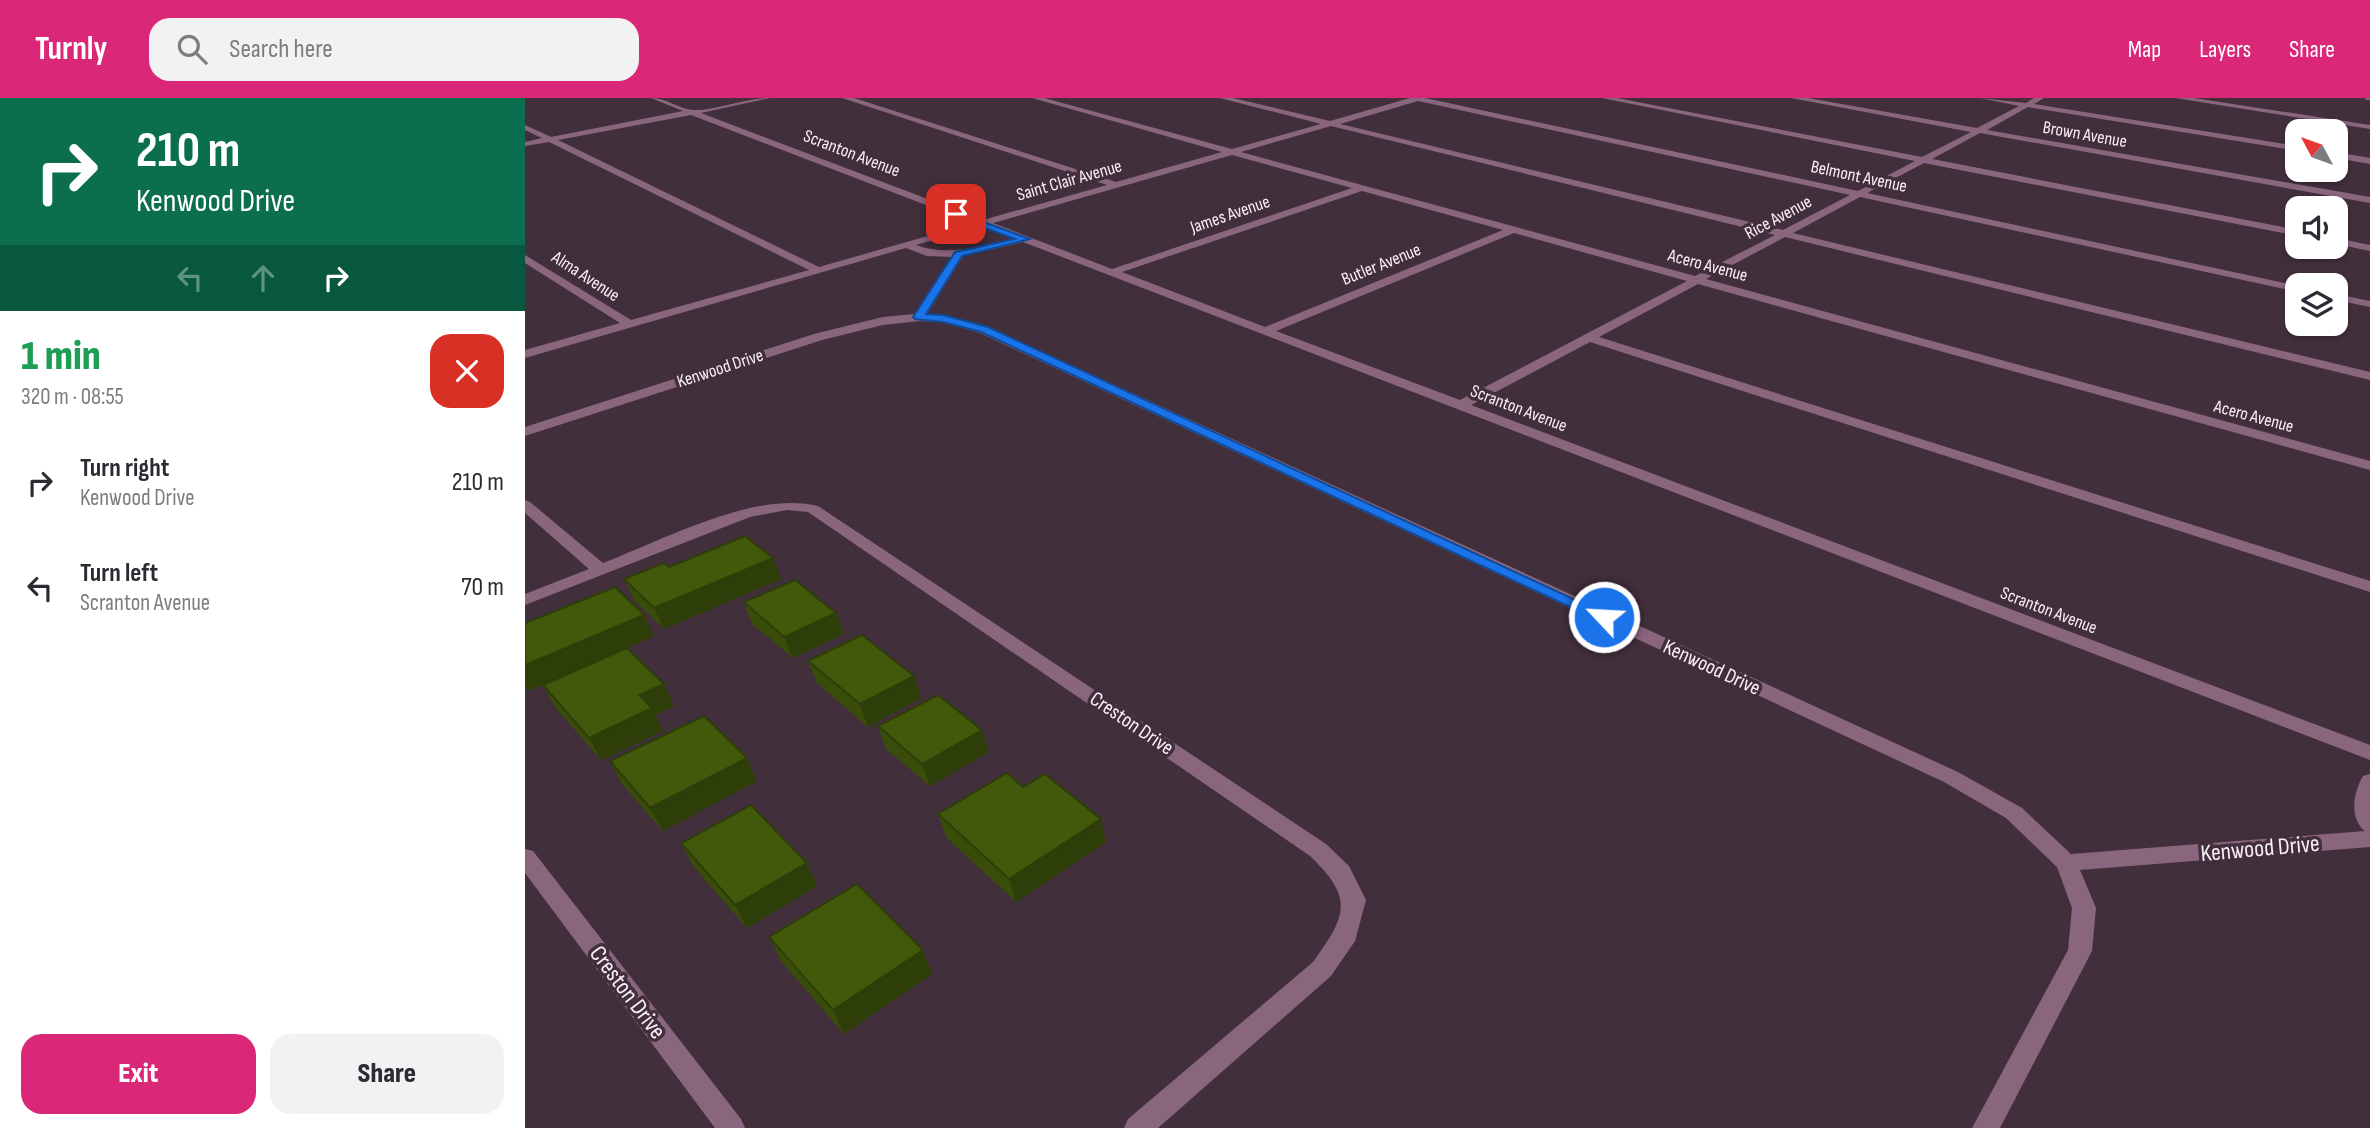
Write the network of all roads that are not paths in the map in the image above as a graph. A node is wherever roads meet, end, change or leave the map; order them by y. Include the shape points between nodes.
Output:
1 (655, 98) edge
2 (766, 98) edge
3 (846, 98) edge
4 (1036, 98) edge
5 (1224, 98) edge
6 (1417, 98) edge
7 (1606, 98) edge
8 (1795, 98) edge
9 (1984, 98) edge
10 (2039, 98) edge
11 (2179, 98) edge
12 (2027, 105) junction
13 (693, 112) junction
14 (1329, 124) junction
15 (2370, 127) edge
16 (1976, 130) junction
17 (528, 131) edge
18 (551, 139) junction
19 (525, 144) edge
20 (2285, 147) edge
21 (1231, 152) junction
22 (2349, 157) edge
23 (1922, 160) junction
24 (2370, 160) edge
25 (1116, 185) junction
26 (1361, 188) junction
27 (1860, 194) junction
28 (2370, 200) edge
29 (980, 224) junction
30 (1512, 229) junction
31 (2285, 230) edge
32 (1783, 234) junction
33 (1025, 239) junction
34 (2348, 243) edge
35 (906, 245) junction
36 (2370, 247) edge
37 (958, 254) junction
38 (525, 258) edge
39 (818, 270) junction
40 (1110, 273) junction
41 (1698, 281) junction
42 (2285, 286) edge
43 (2348, 299) edge
44 (2370, 304) edge
45 (919, 317) junction
46 (629, 324) junction
47 (1263, 332) junction
48 (1588, 337) junction
49 (525, 354) edge
50 (2370, 376) edge
51 (1459, 406) junction
52 (525, 432) edge
53 (2370, 466) edge
54 (525, 505) edge
55 (601, 570) junction
56 (2370, 587) edge
57 (525, 600) edge
58 (2370, 753) edge
59 (2370, 780) edge
60 (2370, 825) edge
61 (2370, 839) edge
62 (525, 857) edge
63 (2066, 863) junction
64 (731, 1128) edge
65 (1138, 1128) edge
66 (1986, 1128) edge

1 - 13 street, Scranton Avenue
2 - 13 street
3 - 25 street
4 - 21 street, Acero Avenue
5 - 14 street
6 - 14 street, Saint Clair Avenue
6 - 27 street, Belmont Avenue
7 - 23 street
8 - 16 street, Brown Avenue
9 - 12 street
10 - 12 street, Rice Avenue
11 - 15 street
12 - 16 street, Rice Avenue
12 - 20 street
13 - 18 street
13 - 29 street, Scranton Avenue
14 - 21 street, Saint Clair Avenue
14 - 32 street
16 - 23 street, Rice Avenue
16 - 28 street, Brown Avenue
17 - 18 street
18 - 19 street
18 - 39 street
21 - 25 street, Saint Clair Avenue
21 - 26 street, Acero Avenue
22 - 24 street
23 - 27 street, Rice Avenue
23 - 31 street
25 - 29 street, Saint Clair Avenue
26 - 30 street, Acero Avenue
26 - 40 street, James Avenue
27 - 32 street, Rice Avenue
27 - 42 street, Belmont Avenue
29 - 33 street, Scranton Avenue
29 - 35 street, Saint Clair Avenue
30 - 41 street, Acero Avenue
30 - 47 street, Butler Avenue
32 - 41 street, Rice Avenue
32 - 50 street
33 - 37 street
33 - 40 street, Scranton Avenue
34 - 36 street
35 - 37 street via 927,253
35 - 39 street, Saint Clair Avenue
37 - 45 street
38 - 46 street, Alma Avenue
39 - 46 street, Saint Clair Avenue
40 - 47 street, Scranton Avenue
41 - 48 street, Rice Avenue
41 - 53 street, Acero Avenue
43 - 44 street
45 - 52 street, Kenwood Drive via 818,337
45 - 63 street, Kenwood Drive via 984,330 1951,777 2014,813
46 - 49 street, Saint Clair Avenue
47 - 51 street, Scranton Avenue
48 - 51 street, Rice Avenue
48 - 56 street
51 - 58 street, Scranton Avenue
54 - 55 street
55 - 57 street, Creston Drive
55 - 65 street, Creston Drive via 745,513 774,506 813,509 1307,842 1341,872 1354,900 1347,934 1322,969
59 - 60 street via 2364,799
61 - 63 street, Kenwood Drive
62 - 64 street, Creston Drive
63 - 66 street, Kenwood Drive via 2084,908 2080,951

